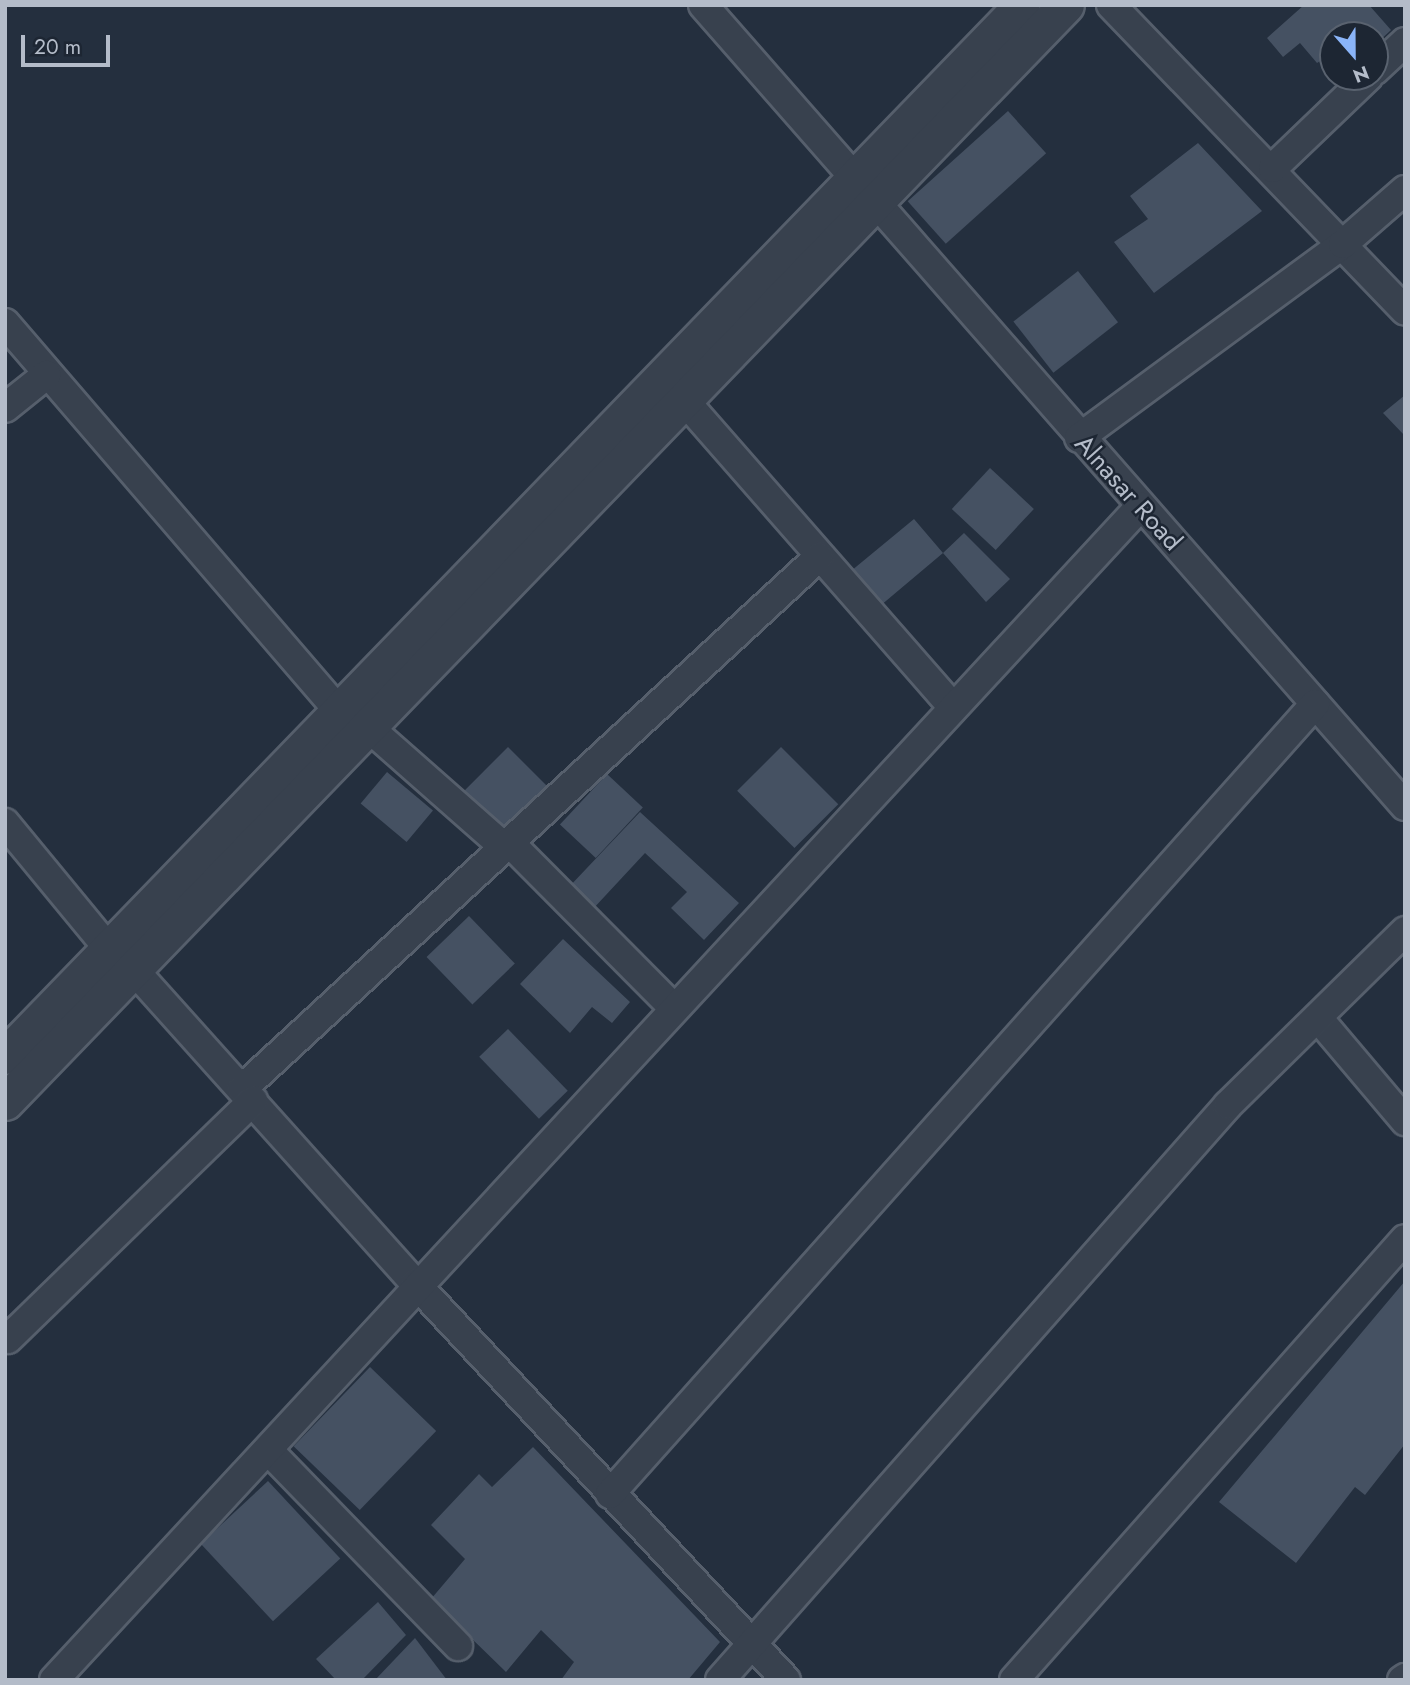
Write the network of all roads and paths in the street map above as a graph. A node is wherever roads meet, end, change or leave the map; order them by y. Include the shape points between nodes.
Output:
1 (703, 5) edge
2 (1022, 5) edge
3 (1066, 5) edge
4 (1111, 5) edge
5 (1405, 42) edge
6 (1389, 57) edge
7 (1353, 91) edge
8 (1273, 168) junction
9 (1405, 190) edge
10 (864, 191) junction
11 (1343, 244) junction
12 (1405, 310) edge
13 (5, 323) edge
14 (46, 375) junction
15 (684, 400) junction
16 (5, 408) edge
17 (1079, 438) junction
18 (1140, 507) junction
19 (820, 557) junction
20 (1315, 704) junction
21 (953, 707) junction
22 (354, 719) junction
23 (1405, 806) edge
24 (5, 823) edge
25 (506, 844) junction
26 (1405, 932) edge
27 (121, 959) junction
28 (673, 1007) junction
29 (1318, 1018) junction
30 (5, 1056) edge
31 (247, 1095) junction
32 (5, 1102) edge
33 (1405, 1121) edge
34 (1405, 1239) edge
35 (415, 1283) junction
36 (8, 1339) dead end
37 (268, 1450) junction
38 (610, 1494) junction
39 (751, 1645) junction
40 (458, 1646) dead end
41 (54, 1680) edge
42 (720, 1680) edge
43 (786, 1680) edge
44 (1014, 1680) edge

1 - 10 street, Alnasar Road
2 - 10 street
3 - 10 street
4 - 8 street
5 - 6 street
7 - 8 street
8 - 11 street
9 - 11 street
10 - 15 street
10 - 17 street, Alnasar Road
10 - 22 street
11 - 12 street
11 - 17 street
13 - 14 street
14 - 16 street
14 - 22 street
15 - 19 street
15 - 22 street
17 - 18 street, Alnasar Road
18 - 20 street, Alnasar Road
18 - 21 street
19 - 21 street
19 - 25 street
20 - 23 street, Alnasar Road
20 - 38 street
21 - 28 street
22 - 25 street
22 - 27 street
24 - 27 street
25 - 28 street
25 - 31 street
26 - 29 street
27 - 30 street
27 - 31 street
27 - 32 street
28 - 35 street
29 - 33 street
29 - 39 street via 1228,1105
31 - 35 street
31 - 36 street
34 - 44 street
35 - 37 street
35 - 38 street
37 - 40 street
37 - 41 street
38 - 39 street
39 - 42 street
39 - 43 street

